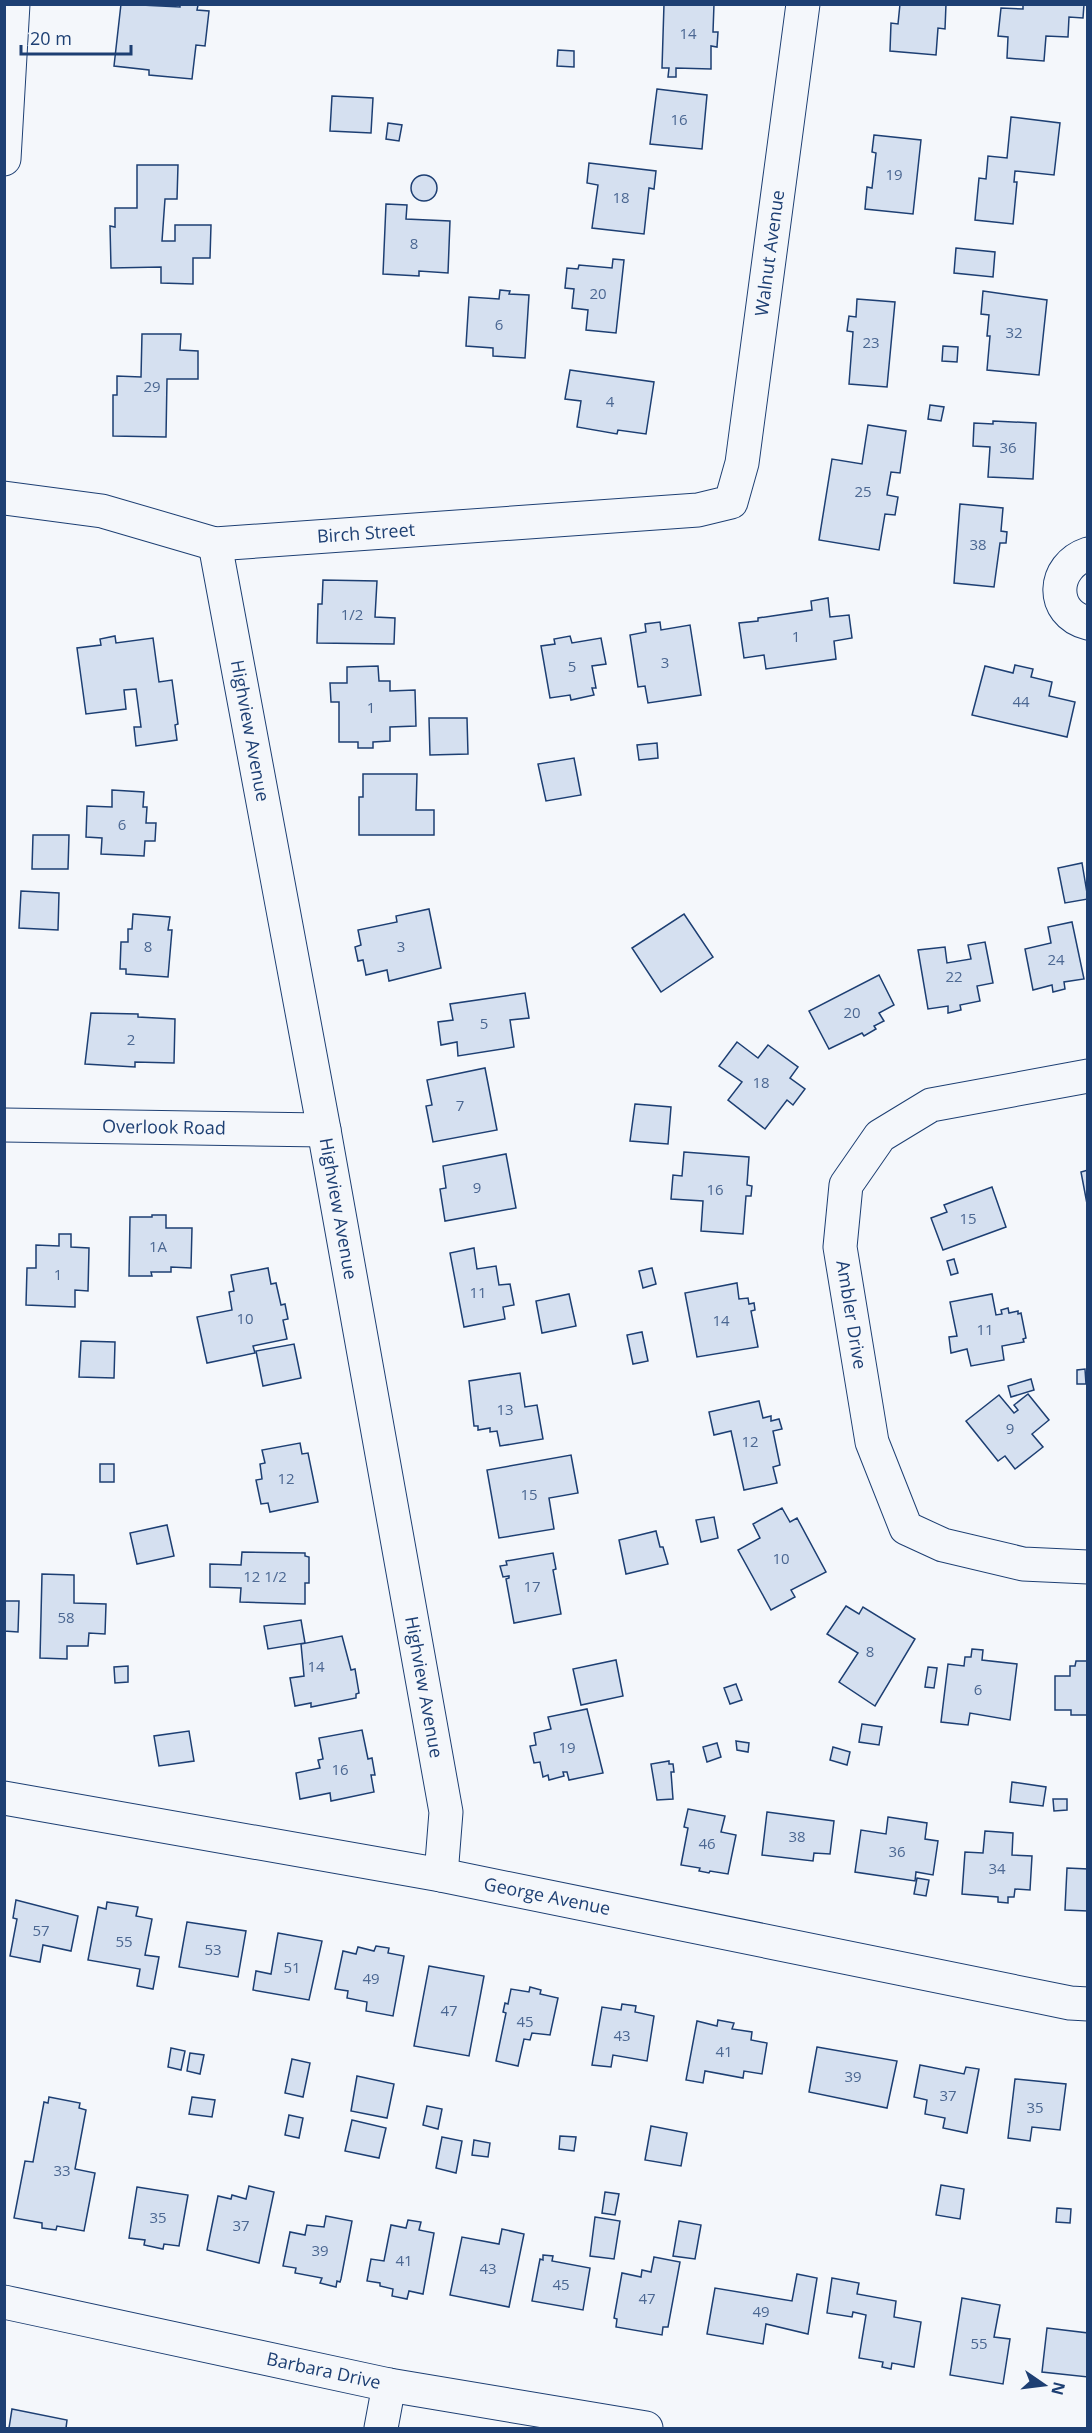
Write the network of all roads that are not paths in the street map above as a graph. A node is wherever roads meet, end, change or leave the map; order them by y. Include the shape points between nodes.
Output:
1 (12, 4) edge
2 (803, 4) edge
3 (4, 159) edge
4 (4, 498) edge
5 (731, 502) joint
6 (215, 543) junction
7 (1088, 554) edge
8 (1088, 623) edge
9 (1088, 1076) edge
10 (4, 1125) edge
11 (324, 1130) junction
12 (1088, 1567) edge
13 (4, 1798) edge
14 (441, 1875) junction
15 (1088, 2004) edge
16 (4, 2302) edge
17 (389, 2385) junction
18 (381, 2428) edge
19 (646, 2428) edge

1 - 3 street
2 - 5 street, Walnut Avenue via 742,463
4 - 6 street, Birch Street via 102,511
5 - 6 street, Birch Street via 698,510
6 - 11 street, Highview Avenue
7 - 8 street via 1067,566 1060,581 1064,606
9 - 12 street, Ambler Drive via 931,1105 880,1136 846,1185 840,1246 872,1442 906,1528 943,1545 1023,1564
10 - 11 street, Overlook Road
11 - 14 street, Highview Avenue via 446,1812
13 - 14 street, George Avenue
14 - 15 street, George Avenue
16 - 17 street, Barbara Drive
17 - 18 street
17 - 19 street, Barbara Drive

